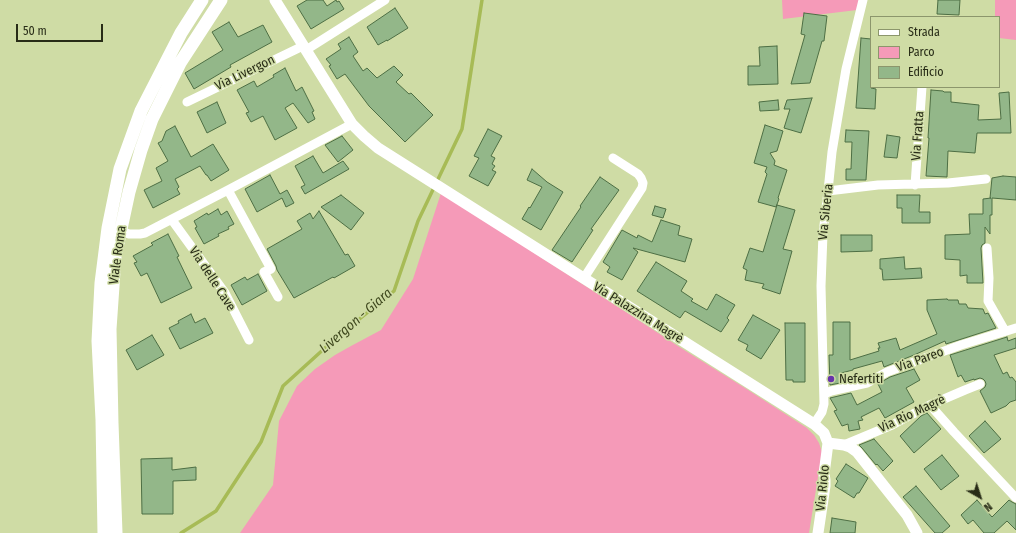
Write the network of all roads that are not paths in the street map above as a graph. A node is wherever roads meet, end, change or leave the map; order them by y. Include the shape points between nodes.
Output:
1 (202, 0) edge
2 (221, 0) edge
3 (275, 0) edge
4 (385, 0) edge
5 (863, 0) edge
6 (304, 48) junction
7 (922, 88) edge
8 (187, 102) dead end
9 (352, 124) junction
10 (613, 158) dead end
11 (986, 179) dead end
12 (914, 185) junction
13 (228, 190) junction
14 (828, 191) junction
15 (172, 220) junction
16 (121, 231) junction
17 (987, 248) dead end
18 (584, 278) junction
19 (278, 297) dead end
20 (1016, 328) edge
21 (1005, 331) junction
22 (249, 340) dead end
23 (980, 384) dead end
24 (824, 394) junction
25 (930, 405) junction
26 (814, 424) junction
27 (828, 443) junction
28 (844, 445) junction
29 (108, 455) junction
30 (1016, 498) edge
31 (110, 530) edge
32 (818, 533) edge
33 (918, 533) edge

1 - 29 main road, Viale Roma via 181,33 141,111 120,169 108,228 98,341
2 - 16 main road, Viale Roma via 180,63 152,119 129,192
3 - 6 street, Via Palazzina Magrè
4 - 6 street, Via Livergon
5 - 14 street, Via Siberia via 846,70
6 - 8 street, Via Livergon
6 - 9 street, Via Palazzina Magrè
7 - 12 street, Via Fratta
9 - 13 street
9 - 18 street, Via Palazzina Magrè via 378,148
10 - 18 street via 638,174 643,183 642,188
11 - 12 street
12 - 14 street via 878,185
13 - 15 street
13 - 19 street via 271,269 264,272
14 - 24 street, Via Siberia via 821,286
15 - 16 street via 146,233 129,234
15 - 22 street, Via delle Cave via 224,293
16 - 29 main road, Viale Roma via 115,257 110,329
17 - 21 street via 988,301
18 - 26 street, Via Palazzina Magrè
20 - 21 street, Via Pareo
21 - 24 street, Via Pareo via 887,372 867,382
23 - 25 street, Via Rio Magrè
24 - 26 street, Via Siberia via 822,412
25 - 28 street, Via Rio Magrè via 892,425
25 - 30 street
26 - 27 street, Via Palazzina Magrè via 824,433
27 - 28 street, Via Rio Magrè
27 - 32 street, Via Riolo
28 - 33 street, Via Rio Magrè via 857,452 907,515
29 - 31 main road, Viale Roma

